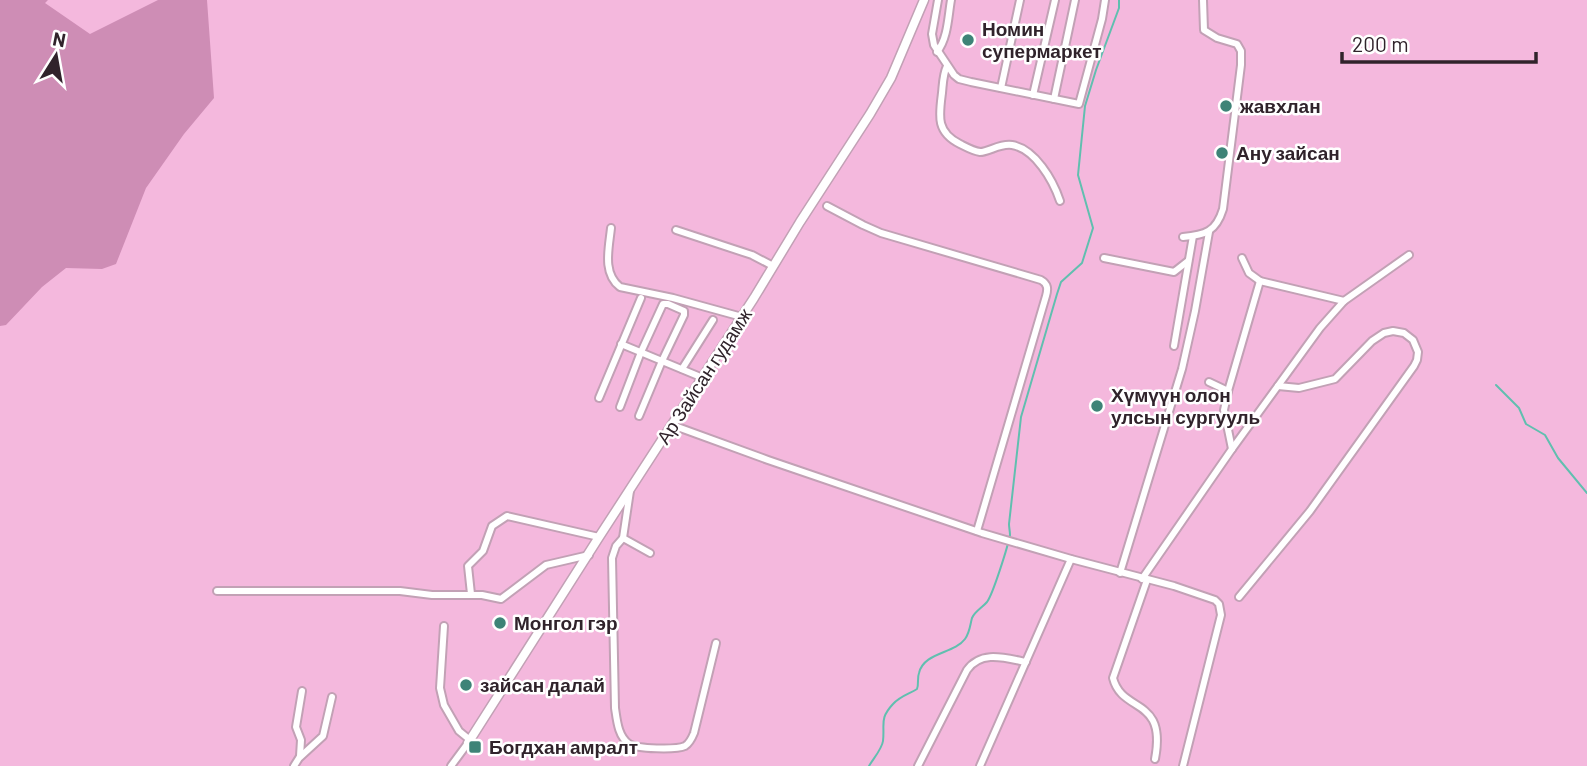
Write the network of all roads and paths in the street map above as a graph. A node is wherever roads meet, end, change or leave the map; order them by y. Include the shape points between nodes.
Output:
1 (924, 0) edge
2 (939, 0) edge
3 (951, 0) edge
4 (1020, 0) edge
5 (1055, 0) edge
6 (1075, 0) edge
7 (1105, 0) edge
8 (1203, 0) edge
9 (937, 52) junction
10 (947, 66) junction
11 (1001, 88) junction
12 (1033, 94) junction
13 (1054, 99) junction
14 (1060, 201) dead end
15 (827, 206) dead end
16 (611, 228) dead end
17 (676, 230) dead end
18 (1209, 232) junction
19 (1193, 236) junction
20 (1183, 237) dead end
21 (1409, 255) dead end
22 (1104, 258) dead end
23 (1242, 258) dead end
24 (1189, 260) junction
25 (773, 266) junction
26 (1260, 281) junction
27 (642, 298) dead end
28 (1344, 301) junction
29 (742, 317) junction
30 (713, 320) dead end
31 (621, 344) junction
32 (1174, 346) dead end
33 (641, 352) junction
34 (662, 361) junction
35 (682, 369) junction
36 (703, 378) junction
37 (1209, 382) dead end
38 (1278, 386) junction
39 (1227, 391) junction
40 (599, 398) dead end
41 (620, 407) dead end
42 (639, 416) dead end
43 (672, 425) junction
44 (1233, 449) junction
45 (631, 489) junction
46 (977, 531) junction
47 (599, 537) junction
48 (623, 538) junction
49 (650, 553) dead end
50 (589, 555) junction
51 (1071, 559) junction
52 (1120, 573) junction
53 (1144, 580) junction
54 (217, 591) dead end
55 (471, 594) junction
56 (1239, 597) dead end
57 (444, 626) dead end
58 (716, 643) dead end
59 (1026, 662) junction
60 (302, 691) dead end
61 (332, 697) dead end
62 (469, 741) junction
63 (299, 758) junction
64 (1155, 759) dead end
65 (294, 766) edge
66 (451, 766) edge
67 (918, 766) edge
68 (979, 766) edge
69 (1183, 766) edge

1 - 25 street, Ар Зайсан гудамж via 888,84
2 - 9 street via 932,38
3 - 9 street
4 - 11 street
5 - 12 street
6 - 13 street
7 - 13 street via 1079,104
8 - 18 street via 1204,30 1237,44 1241,51 1223,209
9 - 10 street
10 - 11 street via 959,79
10 - 14 street via 940,112 946,135 978,151 1011,144 1026,151 1042,165
11 - 12 street
12 - 13 street
15 - 46 street via 881,233 1045,282 1046,296
16 - 29 street via 609,276 620,287
17 - 25 street
18 - 19 street
18 - 52 street via 1182,369
19 - 20 street
19 - 24 street
21 - 28 street
22 - 24 street via 1174,272
23 - 26 street via 1249,273
24 - 32 street
25 - 29 street, Ар Зайсан гудамж
26 - 28 street
26 - 39 street
27 - 31 street
28 - 38 street
29 - 36 street, Ар Зайсан гудамж
30 - 35 street
31 - 33 street
31 - 40 street
33 - 34 street
33 - 34 street via 663,304 668,304 685,313
33 - 41 street
34 - 35 street
34 - 42 street
35 - 36 street
36 - 43 street, Ар Зайсан гудамж
37 - 39 street
38 - 44 street
38 - 56 street via 1299,388 1335,379 1387,332 1404,333 1417,348 1413,366 1310,511
39 - 44 street via 1224,410
43 - 45 street, Ар Зайсан гудамж
43 - 46 street
44 - 53 street
45 - 47 street, Ар Зайсан гудамж
45 - 48 street
46 - 51 street
47 - 50 street, Ар Зайсан гудамж
47 - 55 street via 507,516 492,526 484,551 468,566
48 - 49 street
48 - 58 street via 612,558 615,708 621,734 629,744 683,747 690,742
50 - 55 street via 545,565 501,599
50 - 62 street, Ар Зайсан гудамж
51 - 52 street
51 - 59 street
52 - 53 street
53 - 64 street via 1113,678 1116,688 1150,714 1155,724
53 - 69 street via 1215,600 1221,610
54 - 55 street
57 - 62 street via 440,688 458,731
59 - 67 street via 987,657 972,664
59 - 68 street
60 - 63 street via 296,727 301,740
61 - 63 street via 323,736
62 - 66 street
63 - 65 street

